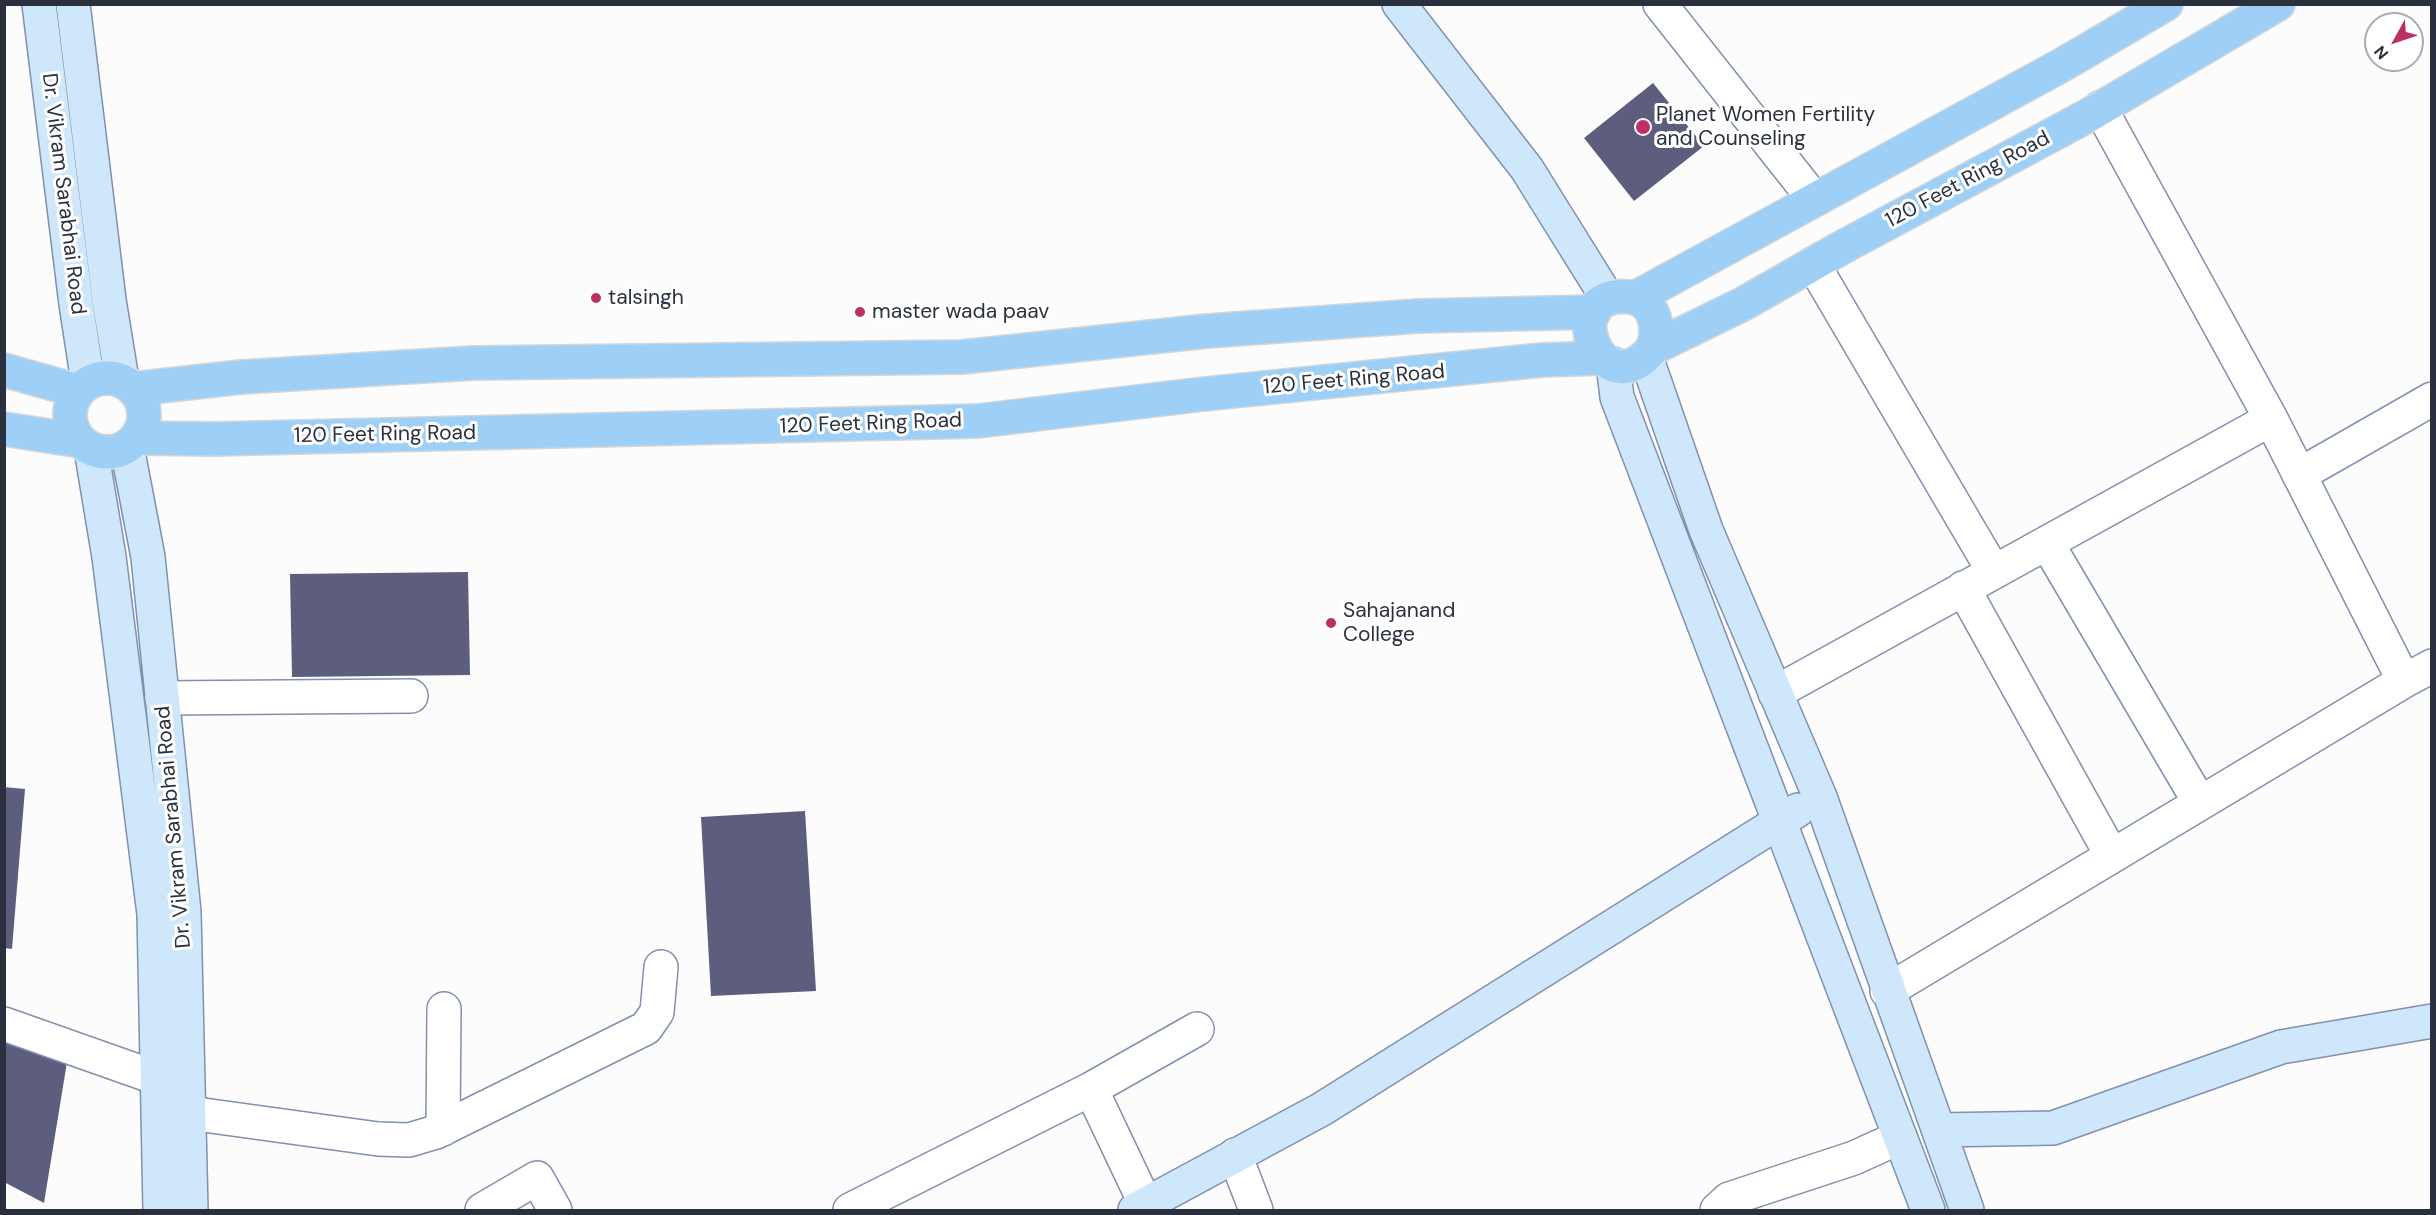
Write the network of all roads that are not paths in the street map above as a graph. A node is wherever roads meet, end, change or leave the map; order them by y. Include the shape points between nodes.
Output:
1 (39, 4) edge
2 (73, 4) edge
3 (1399, 4) edge
4 (1660, 4) edge
5 (2166, 4) edge
6 (2278, 4) edge
7 (2100, 108) junction
8 (1814, 199) junction
9 (1813, 264) junction
10 (1612, 303) junction
11 (1650, 352) junction
12 (1608, 361) junction
13 (4, 370) edge
14 (128, 385) junction
15 (83, 386) junction
16 (2432, 399) edge
17 (2271, 419) junction
18 (4, 429) edge
19 (131, 443) junction
20 (86, 445) junction
21 (2299, 475) junction
22 (2047, 543) junction
23 (1994, 572) junction
24 (1964, 588) junction
25 (2418, 673) edge
26 (1775, 693) junction
27 (411, 696) dead end
28 (162, 698) junction
29 (1820, 797) junction
30 (2200, 803) junction
31 (1779, 822) junction
32 (2112, 856) junction
33 (661, 967) dead end
34 (1887, 991) junction
35 (444, 1009) dead end
36 (2432, 1021) edge
37 (4, 1024) edge
38 (1197, 1029) dead end
39 (157, 1078) junction
40 (1091, 1089) junction
41 (189, 1113) junction
42 (443, 1129) junction
43 (1939, 1130) junction
44 (1900, 1137) junction
45 (1235, 1155) junction
46 (1141, 1208) edge
47 (160, 1210) edge
48 (191, 1210) edge
49 (482, 1210) edge
50 (555, 1210) edge
51 (850, 1210) edge
52 (1256, 1210) edge
53 (1717, 1210) edge
54 (1928, 1210) edge
55 (1967, 1210) edge

1 - 15 street, Dr. Vikram Sarabhai Road
2 - 14 street, Dr. Vikram Sarabhai Road via 109,300
3 - 10 street via 1527,169
4 - 8 street
5 - 8 main road
6 - 7 main road, 120 Feet Ring Road
7 - 9 main road, 120 Feet Ring Road
7 - 17 street
8 - 10 main road
9 - 11 main road, 120 Feet Ring Road
9 - 23 street
10 - 11 main road via 1653,313 1657,337
10 - 12 main road via 1589,326 1594,349
10 - 14 main road via 1207,331 962,357 473,363
11 - 12 main road via 1635,363
11 - 26 street via 1706,530
12 - 19 main road, 120 Feet Ring Road via 1542,360 978,421
12 - 31 street via 1617,397
13 - 15 main road
14 - 15 main road via 101,378
14 - 19 main road via 141,399 145,415 143,428
15 - 20 main road via 72,402 70,418
16 - 21 street
17 - 21 street
17 - 22 street
18 - 20 main road
19 - 20 main road via 104,452
19 - 28 street, Dr. Vikram Sarabhai Road via 148,557
20 - 39 street, Dr. Vikram Sarabhai Road via 109,557 154,914
21 - 25 street
22 - 23 street
22 - 30 street
23 - 24 street
24 - 26 street
24 - 32 street
25 - 30 street
26 - 29 street
27 - 28 street
28 - 41 street, Dr. Vikram Sarabhai Road via 184,912
29 - 31 street
29 - 34 street
30 - 32 street
31 - 44 street
31 - 45 street via 1322,1109
32 - 34 street
33 - 42 street via 657,1012 646,1028
34 - 43 street
35 - 42 street
36 - 43 street via 2280,1047 2053,1128
37 - 39 street
38 - 40 street
39 - 47 street, Dr. Vikram Sarabhai Road
40 - 46 street
40 - 51 street
41 - 42 street via 378,1139 409,1140
41 - 48 street, Dr. Vikram Sarabhai Road
43 - 55 street
44 - 53 street via 1854,1158 1729,1200
44 - 54 street
45 - 46 street
45 - 52 street
49 - 50 street via 537,1178

